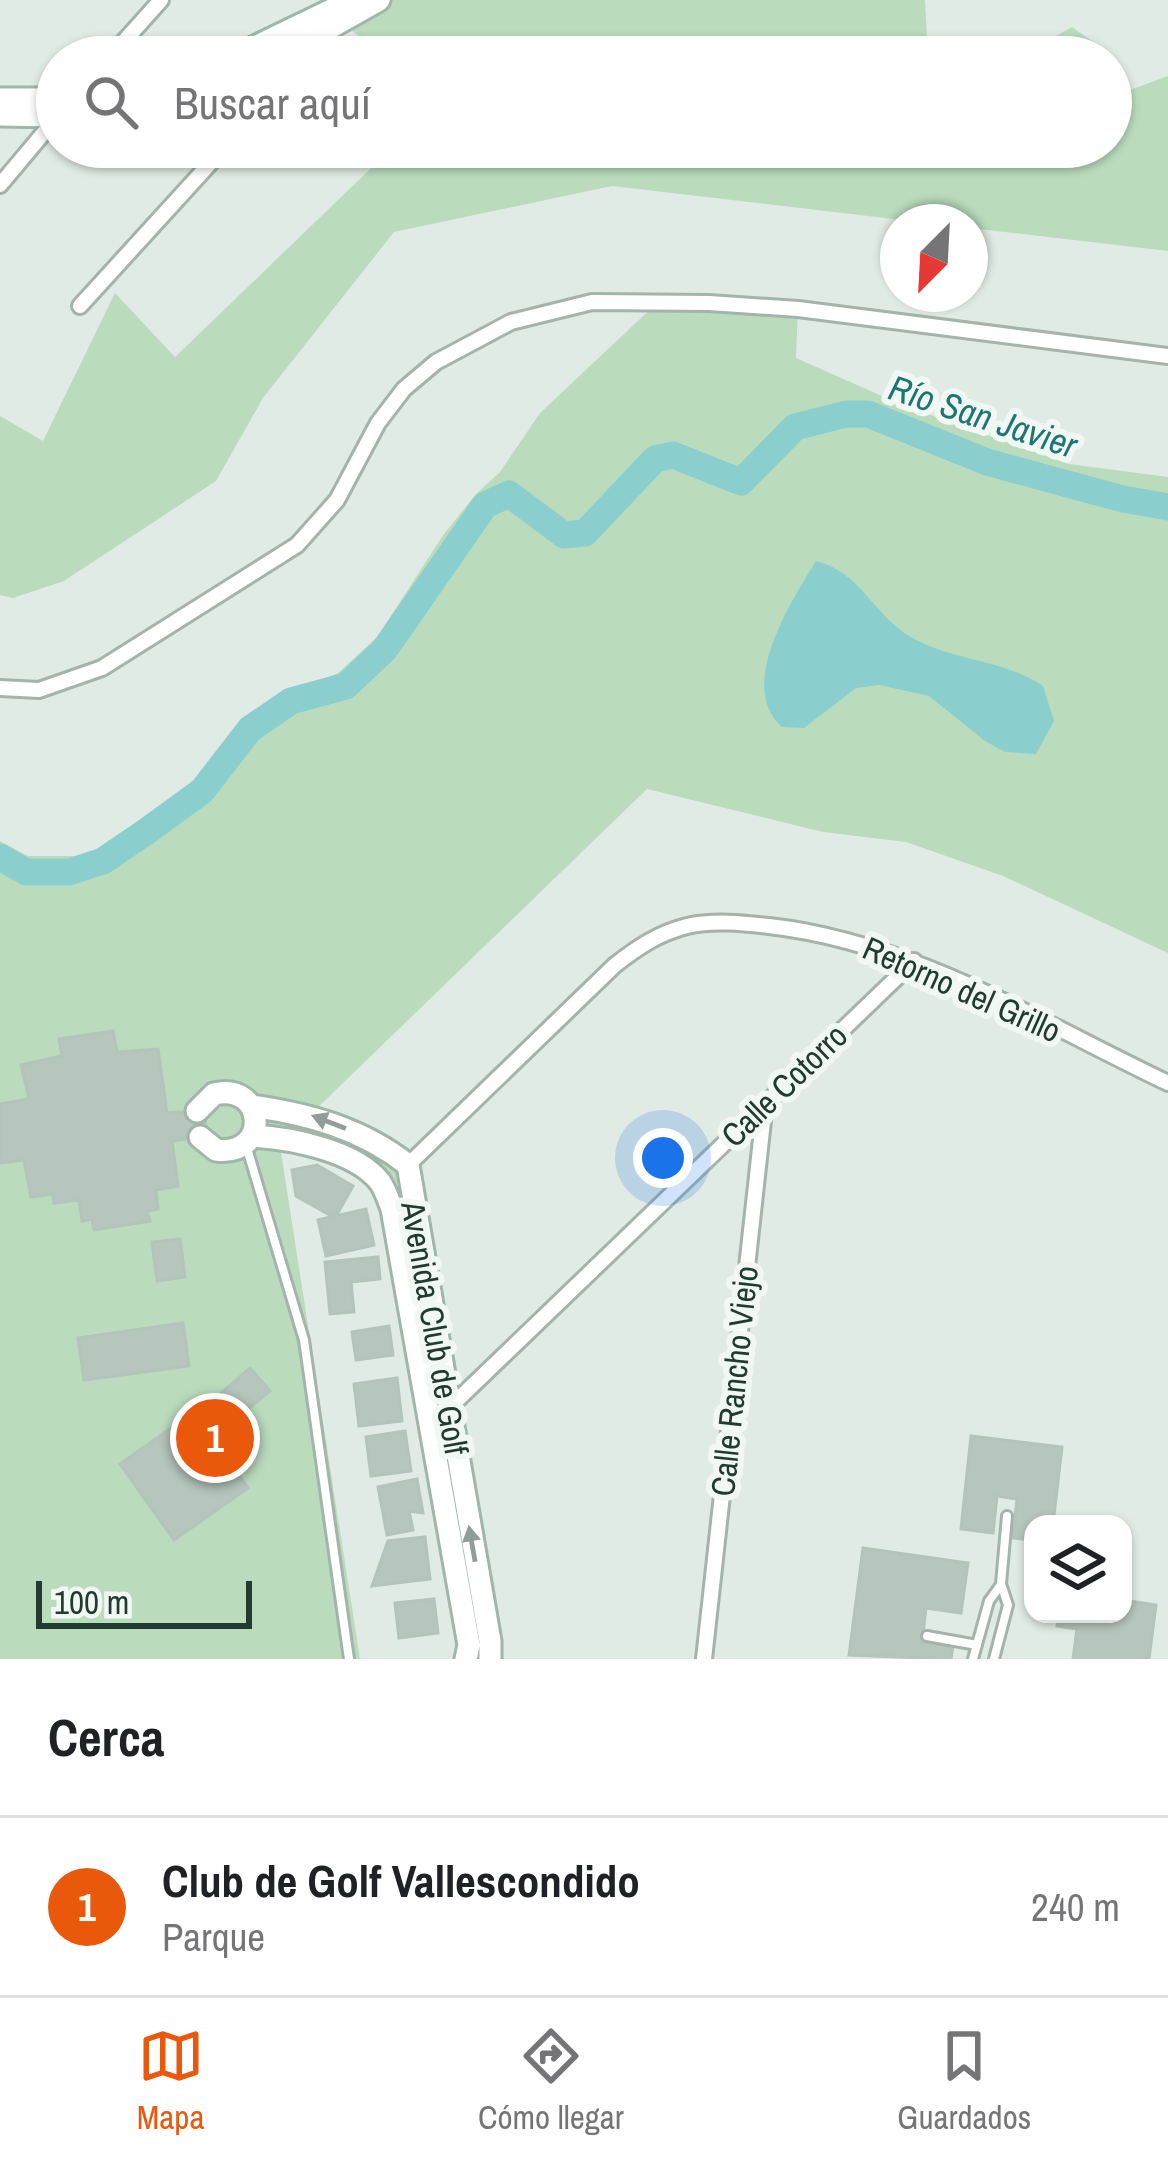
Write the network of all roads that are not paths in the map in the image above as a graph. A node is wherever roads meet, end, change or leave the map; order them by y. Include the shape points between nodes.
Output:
1 (161, 0) edge
2 (355, 0) edge
3 (380, 0) edge
4 (339, 22) junction
5 (129, 36) edge
6 (278, 36) edge
7 (315, 36) edge
8 (327, 36) edge
9 (0, 99) edge
10 (36, 99) edge
11 (0, 115) edge
12 (36, 116) edge
13 (36, 141) edge
14 (206, 168) edge
15 (0, 184) edge
16 (80, 307) dead end
17 (1168, 356) edge
18 (0, 688) edge
19 (914, 961) junction
20 (1168, 1083) edge
21 (765, 1102) junction
22 (251, 1106) junction
23 (197, 1111) dead end
24 (200, 1138) dead end
25 (249, 1140) junction
26 (384, 1148) junction
27 (370, 1173) junction
28 (409, 1173) junction
29 (386, 1194) junction
30 (448, 1409) junction
31 (1007, 1516) dead end
32 (1001, 1585) junction
33 (927, 1636) dead end
34 (977, 1645) junction
35 (479, 1651) edge
36 (349, 1659) edge
37 (704, 1659) edge
38 (973, 1659) edge
39 (996, 1659) edge

1 - 5 street
2 - 4 street
2 - 6 street
3 - 4 street
4 - 7 street
4 - 8 street
9 - 10 street
11 - 12 street
13 - 15 street
14 - 16 street
17 - 18 street via 709,303 592,302 512,322 404,389 337,500 297,545 102,668 39,690
19 - 20 street, Retorno del Grillo
19 - 21 street, Calle Cotorro
19 - 28 street, Retorno del Grillo via 856,940 740,922 689,925 647,940
21 - 30 street, Calle Cotorro
21 - 37 street, Calle Rancho Viejo
22 - 23 street, Avenida Club de Golf via 224,1091
22 - 25 street
26 -> 22 street, Avenida Club de Golf via 304,1113
24 - 25 street, Avenida Club de Golf via 216,1150 237,1150
25 - 27 street, Avenida Club de Golf via 296,1139
25 - 36 lane via 304,1340
26 - 27 street
26 - 28 street, Avenida Club de Golf
27 - 29 street, Avenida Club de Golf
28 - 29 street
28 - 30 street, Avenida Club de Golf
29 - 35 street, Avenida Club de Golf
35 -> 30 street, Avenida Club de Golf
31 - 32 lane
32 - 34 lane
32 - 39 lane via 1008,1605
33 - 34 lane
34 - 38 lane

